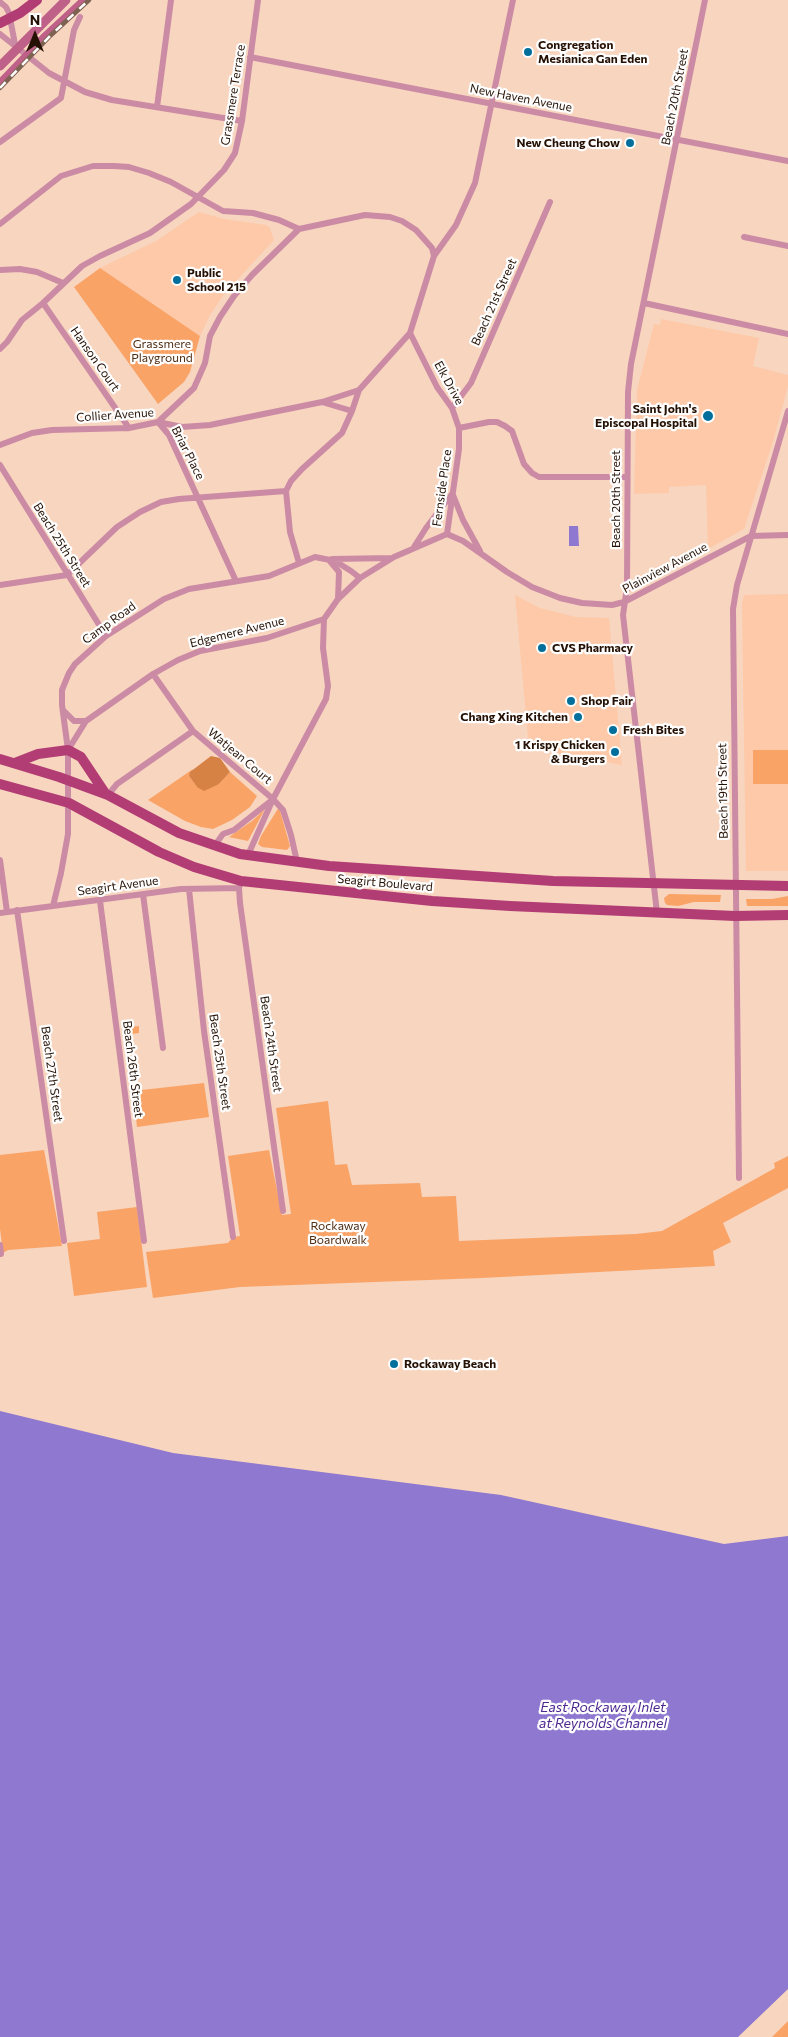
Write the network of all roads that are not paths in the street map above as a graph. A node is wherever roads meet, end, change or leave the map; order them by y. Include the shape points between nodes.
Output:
1 (37, 0) edge
2 (66, 0) edge
3 (85, 0) edge
4 (170, 0) edge
5 (258, 0) edge
6 (513, 0) edge
7 (705, 0) edge
8 (0, 2) edge
9 (80, 17) dead end
10 (10, 18) junction
11 (0, 23) edge
12 (0, 34) edge
13 (16, 46) junction
14 (27, 55) junction
15 (250, 57) junction
16 (0, 66) edge
17 (65, 83) junction
18 (0, 84) edge
19 (492, 104) junction
20 (157, 107) junction
21 (242, 120) junction
22 (678, 140) junction
23 (0, 142) edge
24 (788, 161) edge
25 (199, 197) junction
26 (550, 202) dead end
27 (0, 224) edge
28 (299, 229) junction
29 (744, 237) dead end
30 (788, 246) edge
31 (434, 256) junction
32 (0, 270) edge
33 (63, 282) junction
34 (43, 303) junction
35 (644, 303) junction
36 (410, 334) junction
37 (788, 334) edge
38 (0, 349) edge
39 (359, 390) junction
40 (322, 402) junction
41 (452, 408) junction
42 (352, 411) junction
43 (788, 411) edge
44 (158, 422) junction
45 (129, 428) junction
46 (459, 428) junction
47 (0, 445) edge
48 (0, 465) edge
49 (626, 477) junction
50 (286, 491) junction
51 (453, 493) junction
52 (198, 498) junction
53 (447, 534) junction
54 (788, 534) edge
55 (751, 536) junction
56 (414, 548) junction
57 (483, 554) junction
58 (394, 558) junction
59 (329, 559) junction
60 (299, 563) junction
61 (67, 575) junction
62 (360, 578) junction
63 (236, 581) junction
64 (0, 585) edge
65 (338, 599) junction
66 (624, 602) junction
67 (324, 619) junction
68 (106, 636) junction
69 (153, 674) junction
70 (62, 706) junction
71 (86, 721) junction
72 (193, 731) junction
73 (68, 750) junction
74 (0, 759) edge
75 (15, 762) junction
76 (69, 780) junction
77 (0, 784) edge
78 (107, 795) junction
79 (273, 799) junction
80 (69, 803) junction
81 (214, 846) junction
82 (248, 855) junction
83 (0, 860) edge
84 (297, 862) junction
85 (240, 884) junction
86 (652, 884) junction
87 (736, 886) junction
88 (788, 886) edge
89 (189, 889) junction
90 (143, 894) junction
91 (100, 901) junction
92 (53, 906) junction
93 (17, 910) junction
94 (4, 912) edge
95 (657, 913) junction
96 (788, 915) edge
97 (735, 916) junction
98 (163, 1048) dead end
99 (739, 1178) dead end
100 (283, 1211) dead end
101 (233, 1237) dead end
102 (64, 1241) dead end
103 (144, 1241) dead end
104 (0, 1245) edge
105 (1, 1254) edge

1 - 10 main road
2 - 13 street
3 - 14 street
4 - 20 street
5 - 15 street, Grassmere Terrace
6 - 19 street
7 - 22 street, Beach 20th Street
8 - 10 street
9 - 17 street via 74,30
10 - 11 main road
10 - 13 street
12 - 13 street
13 - 14 street
13 - 16 street
14 - 17 street
14 - 18 street
15 - 19 street, New Haven Avenue
15 - 21 street, Grassmere Terrace
17 - 20 street via 99,97
17 - 23 street via 59,101
19 - 22 street, New Haven Avenue
19 - 31 street via 475,183 456,225
20 - 21 street
21 - 25 street, Grassmere Terrace via 235,152 224,170
22 - 24 street, New Haven Avenue
22 - 35 street, Beach 20th Street
25 - 27 street via 171,182 129,167 92,166 61,176
25 - 28 street via 223,211 253,213
25 - 33 street, Grassmere Terrace via 150,233 82,266
26 - 41 street, Beach 21st Street via 471,383
28 - 31 street via 365,215 390,217 416,230 432,248
28 - 44 street, Briar Place via 234,296 210,336 205,363 194,388
29 - 30 street
31 - 36 street
32 - 33 street via 37,272
33 - 34 street, Grassmere Terrace
34 - 38 street, Grassmere Terrace via 22,320
34 - 45 street, Hanson Court
35 - 37 street
35 - 49 street, Beach 20th Street via 629,383
36 - 39 street, Collier Avenue
36 - 41 street, Elk Drive via 437,387
39 - 40 street, Collier Avenue
39 - 42 street, Collier Avenue
40 - 42 street, Collier Avenue
40 - 44 street, Collier Avenue via 210,425 182,427
41 - 46 street, Elk Drive
42 - 50 street via 342,433 302,469
43 - 55 street, Beach 19th Street
44 - 45 street, Collier Avenue
44 - 52 street, Briar Place via 169,435
45 - 47 street, Collier Avenue via 52,430 32,433
46 - 49 street via 489,422 505,426 512,431 524,464 539,477
46 - 51 street, Fernside Place
48 - 61 street, Beach 25th Street
49 - 66 street, Beach 20th Street via 627,587
50 - 52 street
50 - 60 street via 290,532
51 - 53 street, Fernside Place
51 - 56 street
51 - 57 street via 463,520
52 - 61 street via 160,502 140,512 117,527
52 - 63 street, Briar Place
53 - 56 street, Fernside Place
53 - 57 street, Plainview Avenue
54 - 55 street, Plainview Avenue
55 - 66 street, Plainview Avenue
55 - 87 street, Beach 19th Street via 733,609
56 - 58 street, Fernside Place
57 - 66 street, Plainview Avenue via 532,587 560,598 588,604
58 - 59 street, Camp Road
58 - 62 street, Fernside Place
59 - 60 street, Camp Road via 315,557
59 - 62 street
59 - 65 street via 339,572
60 - 63 street, Camp Road via 269,576
61 - 64 street
61 - 68 street, Beach 25th Street
62 - 65 street, Fernside Place
63 - 68 street, Camp Road via 174,594
65 - 67 street, Fernside Place
66 - 86 street, Beach 20th Street via 622,615
67 - 69 street, Edgemere Avenue via 267,638 200,651
67 - 79 street via 326,699
68 - 70 street, Camp Road via 69,672 62,690
69 - 71 street, Edgemere Avenue
69 - 72 street, Watjean Court
70 - 71 street via 71,720
70 - 73 street, Camp Road
71 - 73 street, Edgemere Avenue
72 - 78 street via 117,784
72 - 79 street, Watjean Court
73 - 75 main road via 38,754
73 - 76 street, Camp Road
73 - 78 main road via 81,757
74 - 75 main road, Seagirt Boulevard
75 - 76 main road, Seagirt Boulevard
76 - 78 main road, Seagirt Boulevard
76 - 80 street, Camp Road
77 - 80 main road, Seagirt Boulevard
78 - 81 main road, Seagirt Boulevard via 178,833
79 - 81 street via 234,830 223,834
79 - 82 street
79 - 84 street, Watjean Court via 283,810
80 - 85 main road, Seagirt Boulevard via 162,854
80 - 92 street, Camp Road via 68,834
81 - 82 main road, Seagirt Boulevard
82 - 84 main road, Seagirt Boulevard
83 - 94 street
84 - 86 main road, Seagirt Boulevard via 535,880
85 - 89 street, Seagirt Avenue
85 - 95 main road, Seagirt Boulevard via 432,901
85 - 100 street, Beach 24th Street
86 - 87 main road, Seagirt Boulevard
86 - 95 street, Beach 20th Street
87 - 88 main road, Seagirt Boulevard
87 - 97 street, Beach 19th Street
89 - 90 street, Seagirt Avenue
89 - 101 street, Beach 25th Street via 204,1031
90 - 91 street, Seagirt Avenue
90 - 98 street
91 - 92 street, Seagirt Avenue
91 - 103 street, Beach 26th Street
92 - 93 street, Seagirt Avenue
93 - 94 street, Seagirt Avenue
93 - 102 street, Beach 27th Street
95 - 97 main road, Seagirt Boulevard
96 - 97 main road, Seagirt Boulevard
97 - 99 street, Beach 19th Street
104 - 105 street

